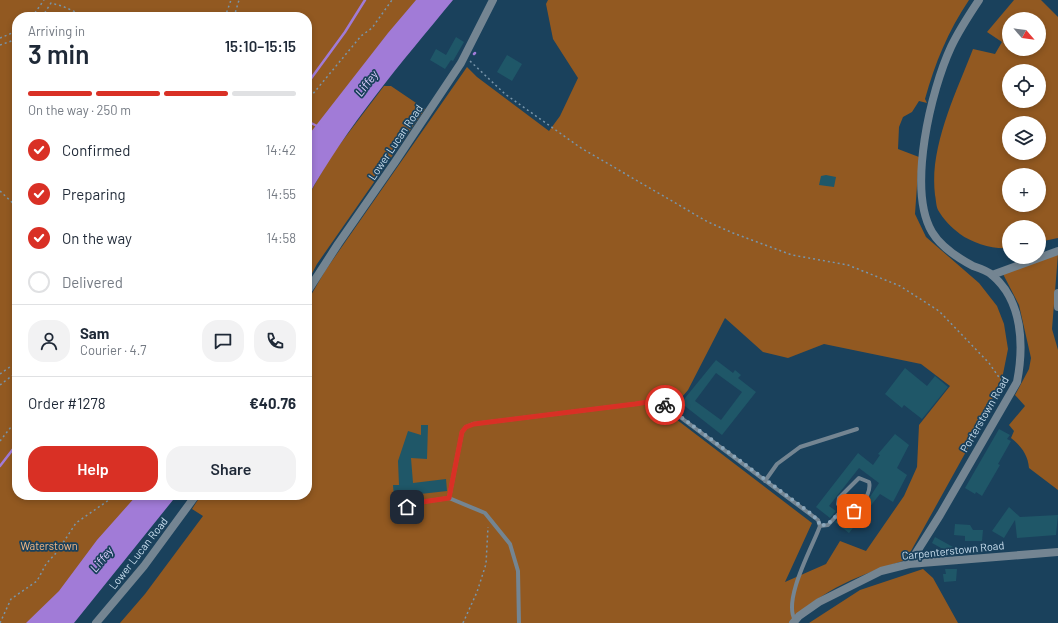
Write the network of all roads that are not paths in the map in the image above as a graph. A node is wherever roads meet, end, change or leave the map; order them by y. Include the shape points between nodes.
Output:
1 (492, 0) edge
2 (979, 0) edge
3 (1058, 251) edge
4 (992, 275) junction
5 (312, 284) edge
6 (1058, 293) edge
7 (1058, 307) edge
8 (857, 429) dead end
9 (765, 481) junction
10 (449, 498) junction
11 (192, 500) edge
12 (407, 507) dead end
13 (842, 510) junction
14 (820, 526) junction
15 (1058, 552) edge
16 (909, 564) junction
17 (794, 622) edge
18 (96, 623) edge
19 (519, 623) edge

1 - 5 street, Lower Lucan Road via 465,56
2 - 4 street, Porterstown Road via 951,48 940,79 924,142 921,189 923,212 939,241 965,262
3 - 4 street
4 - 16 street, Porterstown Road via 1008,292 1016,314 1022,341 1018,374 1010,394
6 - 7 street
8 - 9 lane via 800,447 777,464
9 - 10 lane via 671,408 648,402 466,427 459,444
9 - 14 lane via 809,512 818,520
10 - 12 lane
10 - 19 lane via 485,513 510,544 518,571
11 - 18 street, Lower Lucan Road via 144,566
13 - 13 lane via 838,504 839,498 854,481 859,478 869,482 869,491 854,511 850,513
13 - 14 lane via 828,524
14 - 17 lane via 803,565 794,595
15 - 16 street, Carpenterstown Road
16 - 17 street, Carpenterstown Road via 881,571 852,584 819,602

